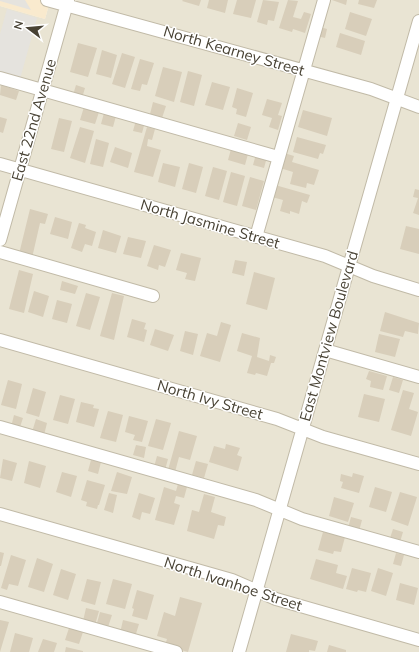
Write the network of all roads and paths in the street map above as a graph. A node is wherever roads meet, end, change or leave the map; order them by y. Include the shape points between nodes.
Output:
1 (47, 0) edge
2 (324, 0) edge
3 (68, 2) edge
4 (419, 21) edge
5 (303, 70) junction
6 (0, 78) edge
7 (42, 90) junction
8 (397, 99) junction
9 (419, 107) edge
10 (278, 157) junction
11 (0, 164) edge
12 (20, 169) junction
13 (256, 237) junction
14 (0, 240) edge
15 (0, 252) edge
16 (350, 265) junction
17 (419, 290) edge
18 (153, 296) dead end
19 (0, 340) edge
20 (325, 350) junction
21 (419, 377) edge
22 (0, 427) edge
23 (303, 429) junction
24 (419, 464) edge
25 (279, 510) junction
26 (0, 514) edge
27 (419, 552) edge
28 (256, 591) junction
29 (0, 602) edge
30 (419, 640) edge
31 (176, 652) edge
32 (239, 652) edge

1 - 3 street, North Kearney Street
2 - 5 street
3 - 5 street, North Kearney Street
3 - 7 street, East 22nd Avenue
4 - 8 street, East Montview Boulevard
5 - 8 street, North Kearney Street
5 - 10 street
6 - 7 street
7 - 10 street
7 - 12 street, East 22nd Avenue
8 - 9 street, North Kearney Street
8 - 16 street, East Montview Boulevard
10 - 13 street
11 - 12 street, North Jasmine Street
12 - 13 street, North Jasmine Street
12 - 14 street, East 22nd Avenue
13 - 16 street, North Jasmine Street
15 - 18 street
16 - 17 street, North Jasmine Street via 373,276
16 - 20 street, East Montview Boulevard
19 - 23 street, North Ivy Street via 277,419
20 - 21 street
20 - 23 street, East Montview Boulevard
22 - 25 street via 254,500
23 - 24 street, North Ivy Street
23 - 25 street, East Montview Boulevard
25 - 27 street via 302,519
25 - 28 street, East Montview Boulevard
26 - 28 street, North Ivanhoe Street via 232,580
28 - 30 street, North Ivanhoe Street via 284,602
28 - 32 street, East Montview Boulevard
29 - 31 street

